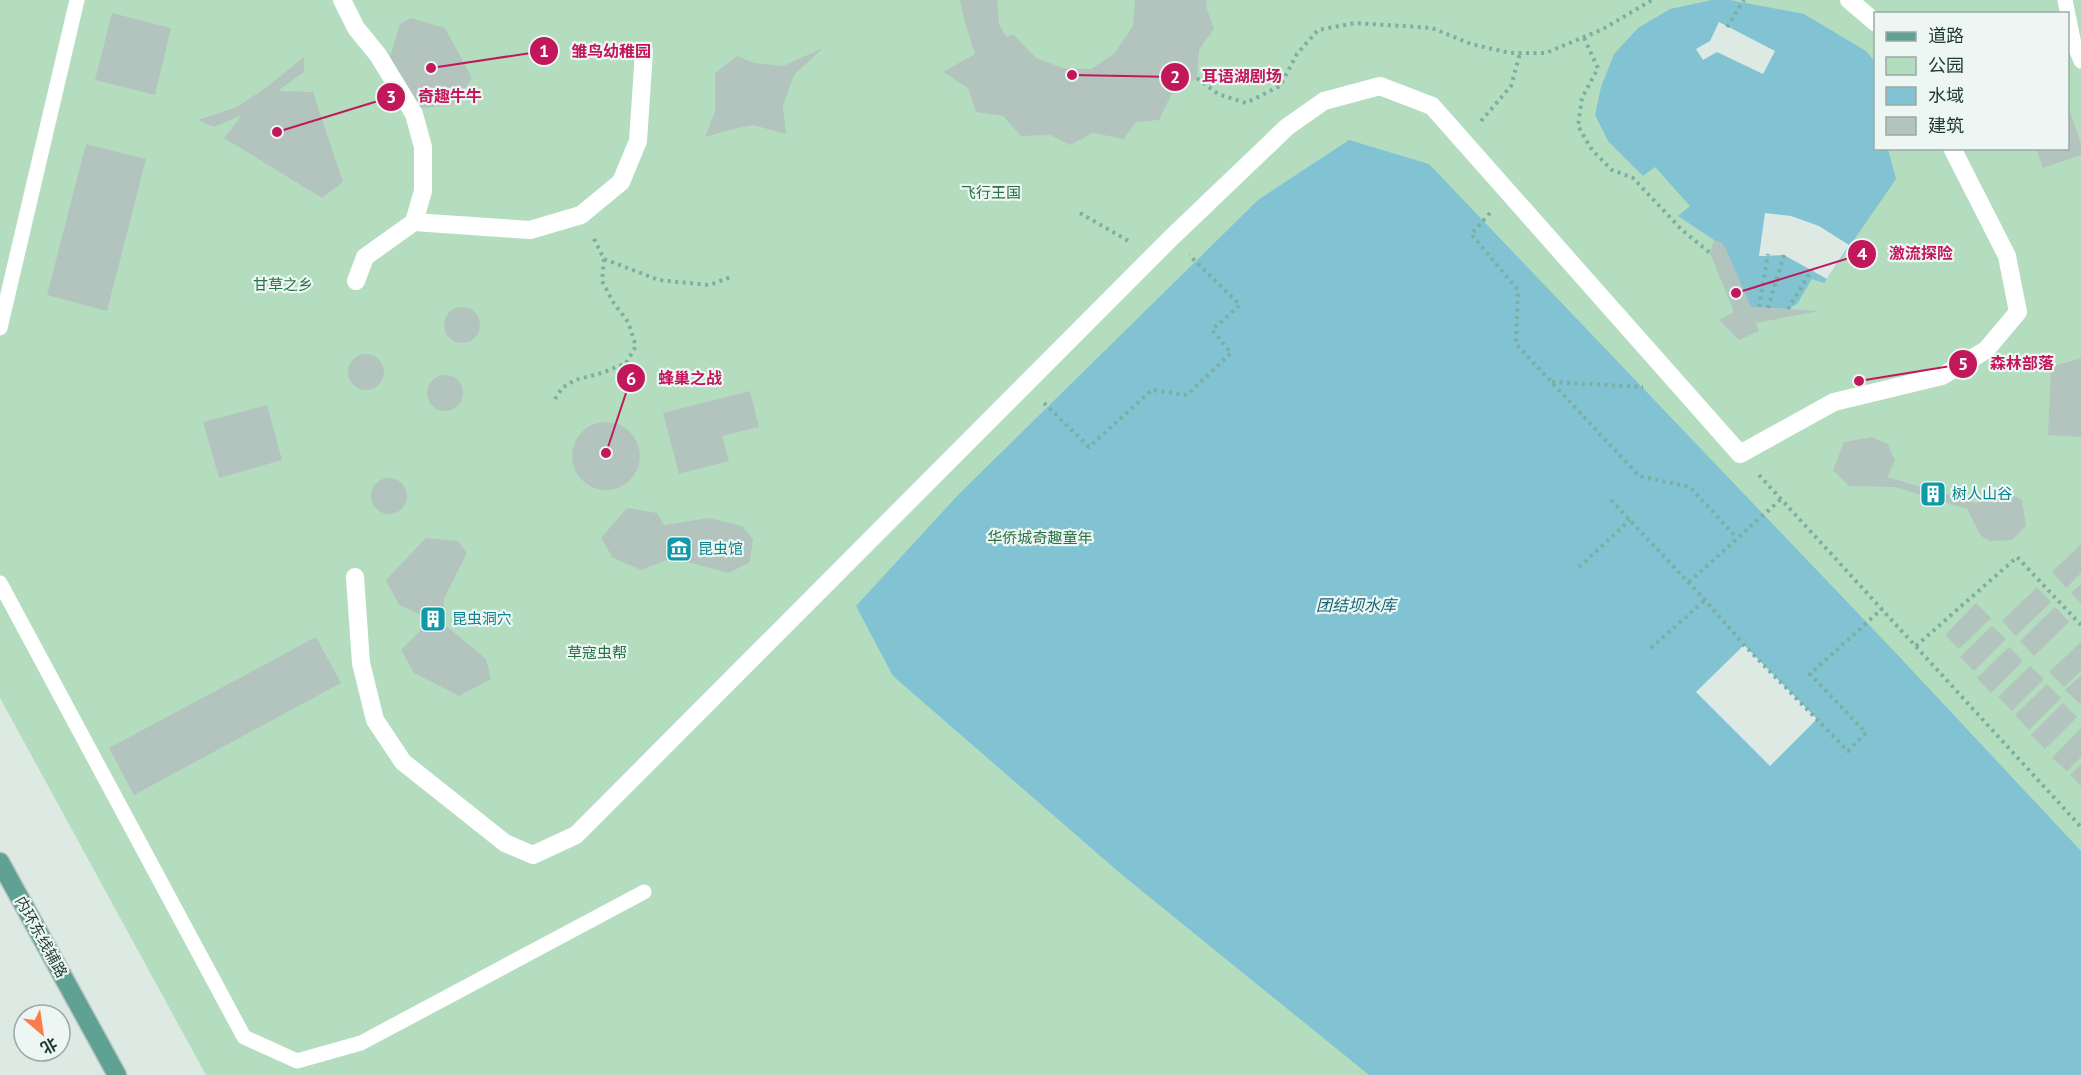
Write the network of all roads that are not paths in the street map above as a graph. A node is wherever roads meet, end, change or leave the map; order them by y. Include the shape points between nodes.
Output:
1 (77, 0) edge
2 (342, 0) edge
3 (1849, 0) edge
4 (2069, 20) edge
5 (1874, 22) edge
6 (644, 52) dead end
7 (2081, 61) edge
8 (1953, 150) edge
9 (414, 222) junction
10 (356, 281) dead end
11 (0, 328) edge
12 (355, 577) dead end
13 (0, 583) edge
14 (0, 862) edge
15 (644, 892) dead end
16 (117, 1075) edge

1 - 11 lane
2 - 9 street via 356,28 378,55 414,114 423,147 423,191
3 - 5 street
4 - 7 lane
6 - 9 street via 638,141 621,182 581,214 530,230
8 - 12 street via 2007,256 2018,312 1986,350 1942,376 1834,402 1740,454 1432,106 1380,86 1324,101 1287,127 1171,238 576,835 533,855 505,843 403,762 375,720 361,663
9 - 10 street via 365,257
13 - 15 lane via 244,1037 297,1061 361,1043
14 - 16 main road, 内环东线辅路

